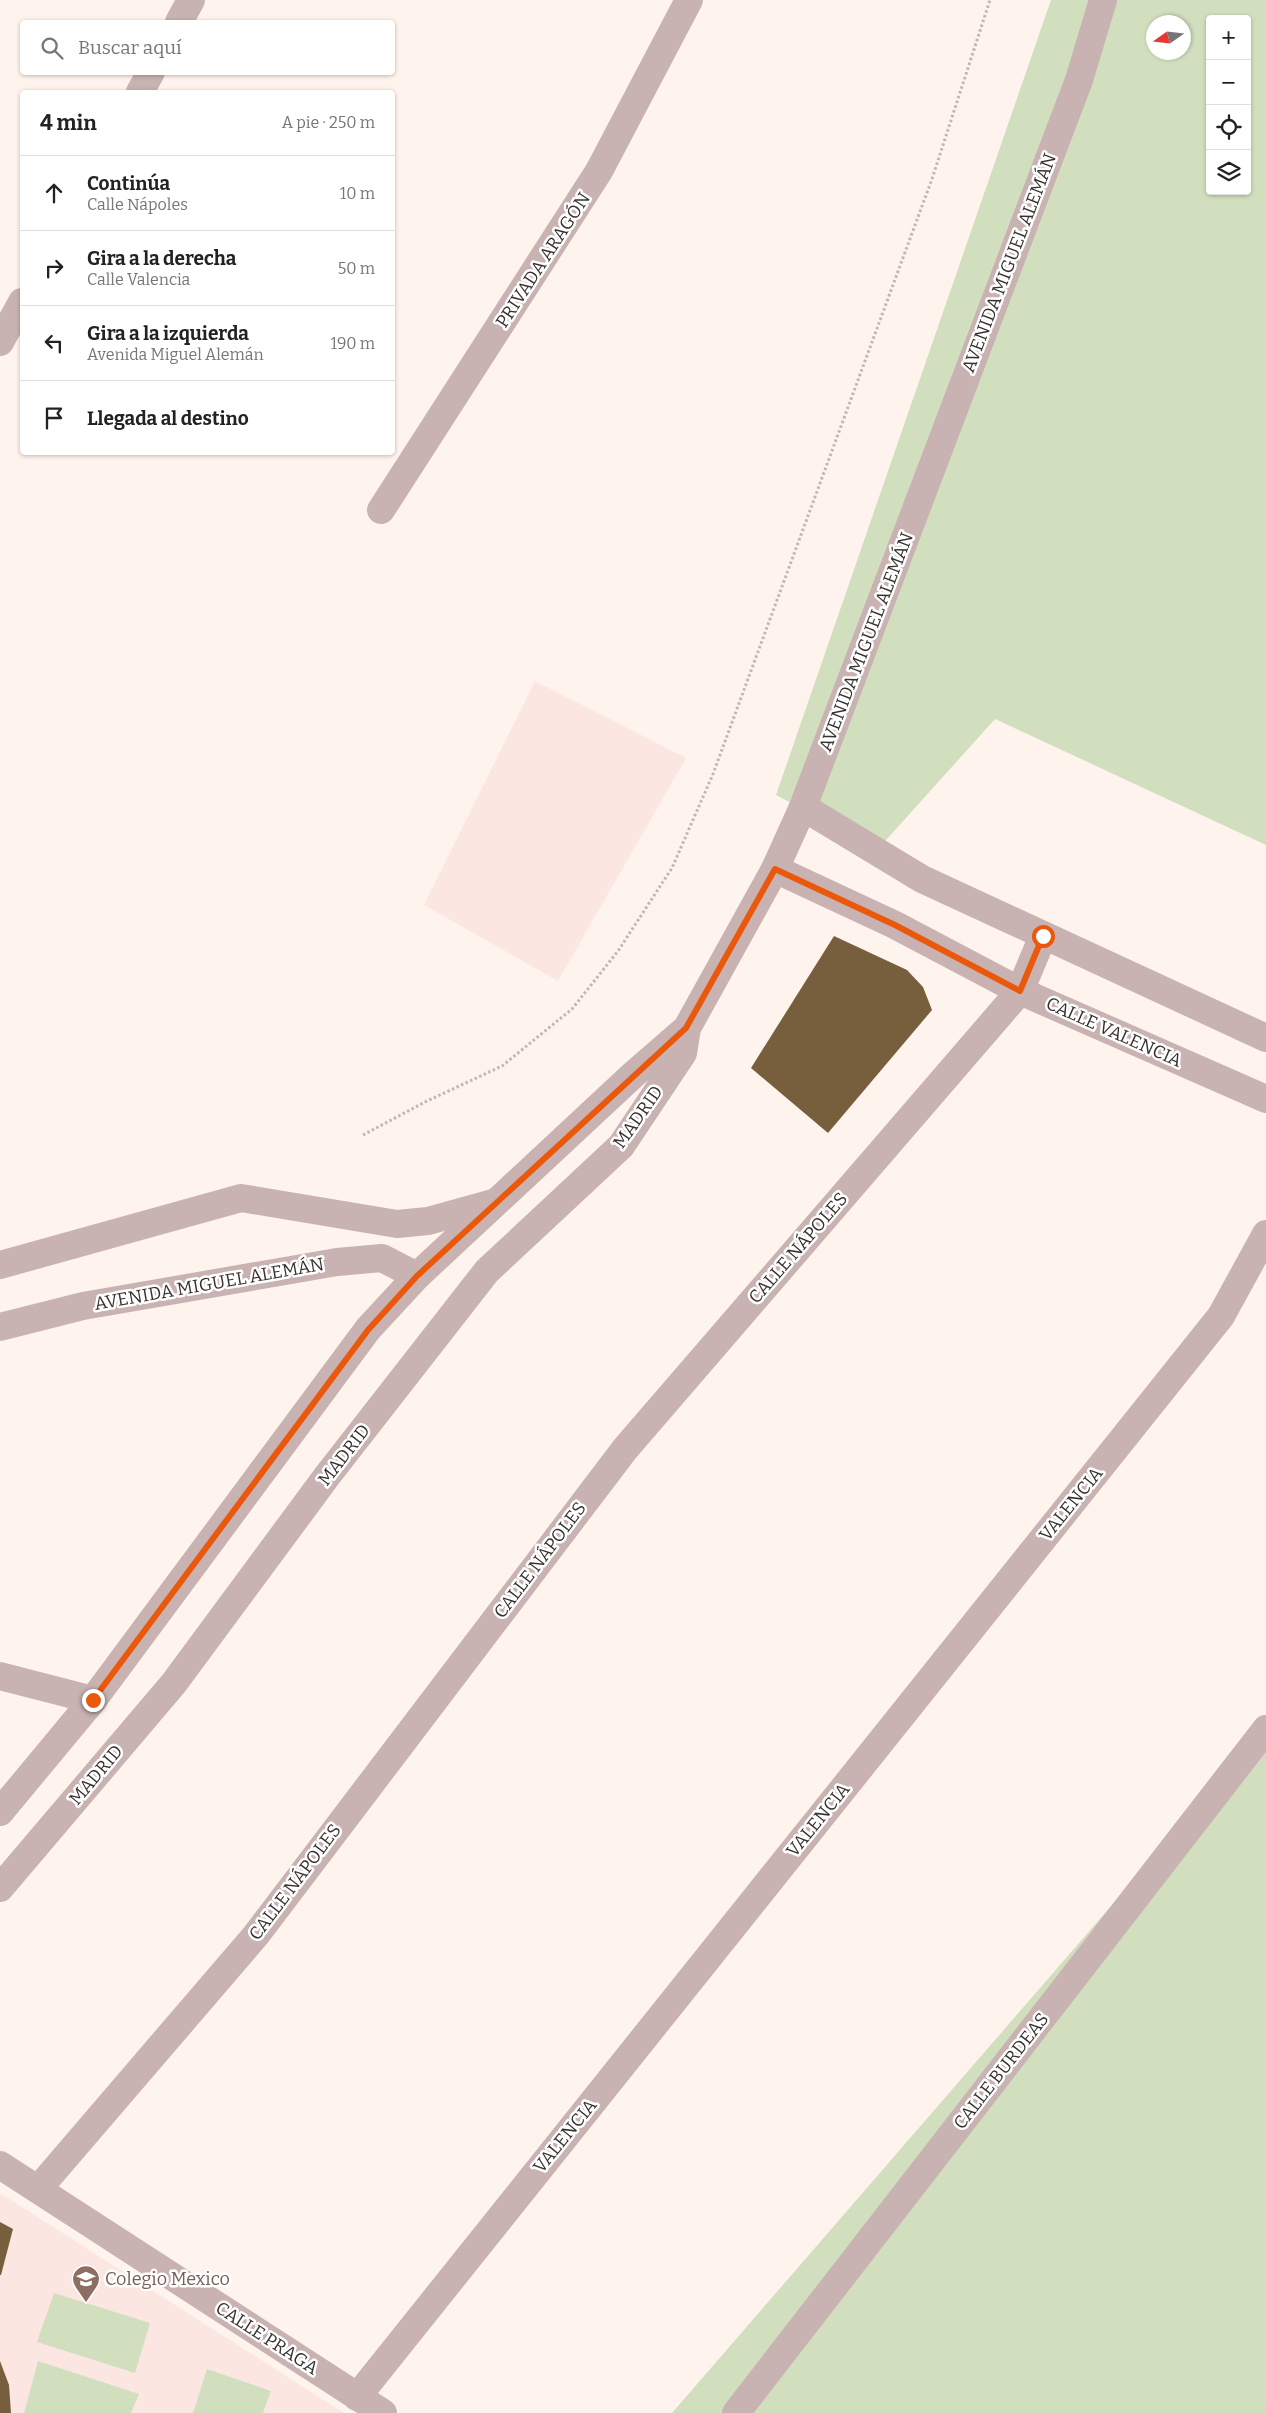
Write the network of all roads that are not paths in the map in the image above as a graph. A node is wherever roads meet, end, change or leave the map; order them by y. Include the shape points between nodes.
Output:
1 (191, 0) edge
2 (689, 0) edge
3 (1102, 0) edge
4 (180, 20) edge
5 (149, 75) edge
6 (141, 90) edge
7 (20, 306) edge
8 (0, 342) edge
9 (381, 510) dead end
10 (803, 807) junction
11 (775, 869) junction
12 (1043, 936) junction
13 (1020, 991) junction
14 (686, 1028) junction
15 (1266, 1038) edge
16 (1266, 1099) edge
17 (496, 1202) junction
18 (1266, 1234) edge
19 (0, 1265) edge
20 (417, 1276) junction
21 (0, 1328) edge
22 (0, 1676) edge
23 (93, 1700) junction
24 (1266, 1729) edge
25 (0, 1812) edge
26 (0, 1888) edge
27 (0, 2165) edge
28 (39, 2188) junction
29 (357, 2397) junction
30 (383, 2413) edge
31 (736, 2413) edge

1 - 4 street
2 - 9 street, PRIVADA ARAGÓN via 599,171
3 - 10 street, AVENIDA MIGUEL ALEMÁN via 1079,80
5 - 6 street
7 - 8 street
10 - 11 street, AVENIDA MIGUEL ALEMÁN
10 - 12 street via 922,878
11 - 13 street, CALLE VALENCIA via 895,925
11 - 14 street, AVENIDA MIGUEL ALEMÁN
12 - 13 street, CALLE NÁPOLES
12 - 15 street
13 - 16 street, CALLE VALENCIA
13 - 28 street, CALLE NÁPOLES via 625,1449 256,1935
14 - 17 street, AVENIDA MIGUEL ALEMÁN
14 - 26 street, MADRID via 683,1053 621,1146 487,1271 327,1476 174,1683
17 - 19 street, AVENIDA MIGUEL ALEMÁN via 428,1221 396,1224 241,1198
17 - 20 street, AVENIDA MIGUEL ALEMÁN
18 - 29 street, VALENCIA via 1221,1316
20 - 21 street, AVENIDA MIGUEL ALEMÁN via 382,1258 337,1262 83,1306
20 - 23 street, AVENIDA MIGUEL ALEMÁN via 368,1330
22 - 23 street
23 - 25 street, AVENIDA MIGUEL ALEMÁN
24 - 31 street, CALLE BURDEAS
27 - 28 street, CALLE PRAGA
28 - 29 street, CALLE PRAGA
29 - 30 street, CALLE PRAGA

